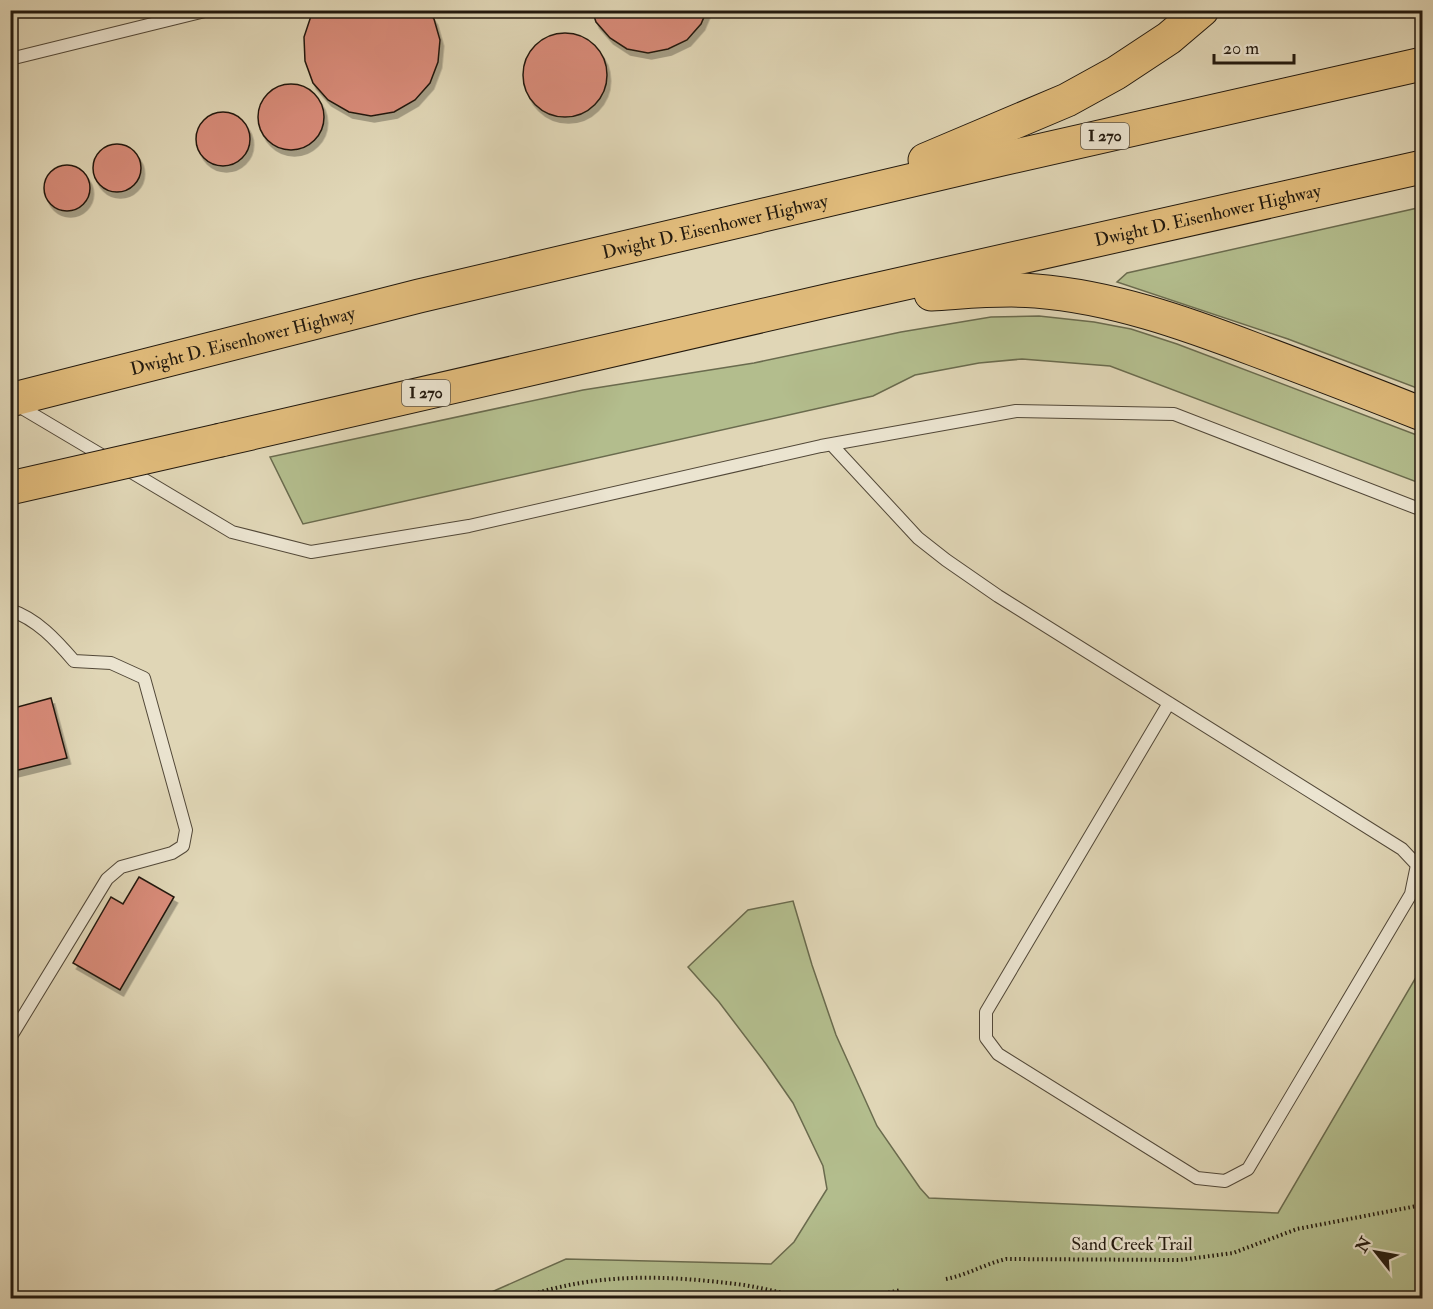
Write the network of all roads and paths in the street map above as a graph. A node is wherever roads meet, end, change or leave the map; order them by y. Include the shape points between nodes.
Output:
1 (209, 10) edge
2 (1202, 10) edge
3 (10, 59) edge
4 (1422, 64) edge
5 (1422, 167) edge
6 (799, 206) junction
7 (830, 300) junction
8 (10, 401) edge
9 (1422, 414) edge
10 (831, 444) junction
11 (10, 488) edge
12 (1422, 510) edge
13 (10, 610) edge
14 (1169, 703) junction
15 (10, 1038) edge
16 (1422, 1205) edge
17 (946, 1279) dead end
18 (902, 1290) dead end
19 (521, 1299) edge
20 (816, 1299) edge
21 (862, 1299) edge

1 - 3 lane
2 - 6 highway via 1169,38 1067,100 929,159
4 - 6 highway, Dwight D. Eisenhower Highway / I 270
5 - 7 highway, Dwight D. Eisenhower Highway / I 270
6 - 8 highway, Dwight D. Eisenhower Highway / I 270 via 419,296
7 - 9 highway via 1000,290 1069,295 1152,313 1204,330
7 - 11 highway, Dwight D. Eisenhower Highway / I 270, bridge
8 - 10 lane via 232,532 311,552 469,526
10 - 12 lane via 1016,411 1174,414
10 - 14 lane via 918,538 946,560
13 - 15 lane via 54,637 74,661 111,663 144,678 186,830 183,846 172,853 121,867 107,879
14 - 14 lane via 1402,849 1417,865 1411,894 1248,1169 1225,1182 1197,1178 998,1054 986,1038 986,1012
16 - 17 path, Sand Creek Trail via 1297,1229 1233,1253 1180,1260 1006,1259
18 - 21 path
19 - 20 path via 584,1282 652,1277 744,1286

